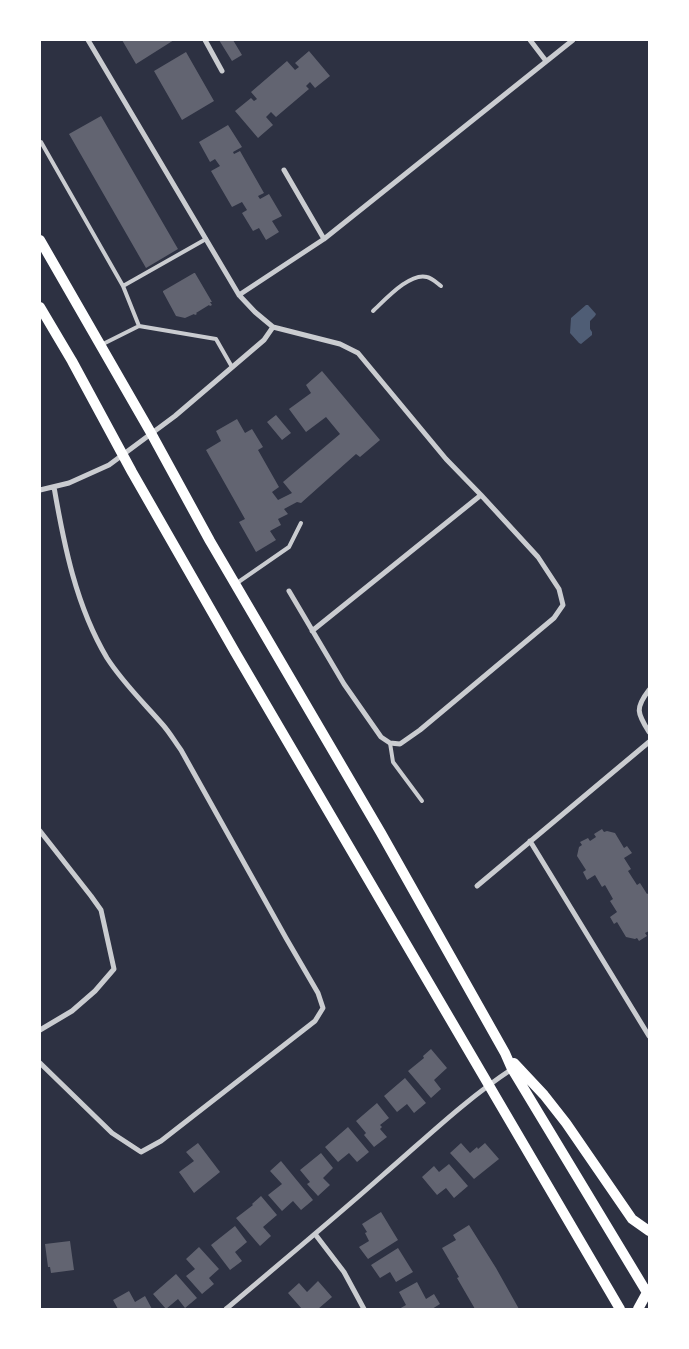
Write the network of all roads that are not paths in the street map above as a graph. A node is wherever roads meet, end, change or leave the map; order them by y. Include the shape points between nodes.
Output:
1 (88, 40) edge
2 (205, 40) edge
3 (530, 40) edge
4 (573, 40) edge
5 (546, 62) junction
6 (222, 71) dead end
7 (40, 142) edge
8 (284, 170) dead end
9 (206, 239) junction
10 (324, 239) junction
11 (40, 240) edge
12 (123, 286) junction
13 (441, 286) dead end
14 (239, 295) junction
15 (40, 307) edge
16 (373, 311) dead end
17 (139, 326) junction
18 (273, 327) junction
19 (102, 345) junction
20 (232, 367) junction
21 (151, 433) junction
22 (122, 454) junction
23 (54, 487) junction
24 (40, 490) edge
25 (481, 495) junction
26 (301, 523) dead end
27 (235, 585) junction
28 (288, 592) dead end
29 (312, 631) junction
30 (649, 690) edge
31 (649, 732) edge
32 (649, 742) edge
33 (390, 743) junction
34 (422, 801) dead end
35 (40, 831) edge
36 (530, 841) junction
37 (477, 886) dead end
38 (40, 1030) edge
39 (649, 1036) edge
40 (505, 1053) junction
41 (40, 1063) edge
42 (512, 1069) junction
43 (489, 1084) junction
44 (649, 1231) edge
45 (315, 1234) junction
46 (648, 1292) edge
47 (226, 1309) edge
48 (364, 1309) edge
49 (620, 1309) edge
50 (638, 1309) edge

1 - 9 street
2 - 6 street
3 - 5 street
4 - 5 street
5 - 10 street
7 - 12 lane
8 - 10 street
9 - 12 lane
9 - 14 street
10 - 14 street
11 - 19 main road
12 - 17 lane
13 - 16 lane via 428,277 418,276
14 - 18 street
15 - 22 main road
17 - 19 lane
17 - 20 lane via 216,339
18 - 20 street via 264,340
18 - 25 street via 340,344 358,353 446,459
19 - 21 main road
20 - 21 street
21 - 22 street
21 - 27 main road
22 - 23 street via 105,466
22 - 43 main road
23 - 24 street
23 - 41 street via 76,586 93,631 127,686 181,750 324,1008 315,1020 161,1141 141,1152 112,1133
25 - 29 street
25 - 33 street via 538,557 559,589 562,605 554,618 420,730 400,744
26 - 27 lane via 289,547
27 - 40 main road via 382,833
28 - 29 street
29 - 33 street via 381,738
30 - 31 street via 640,702 640,718
32 - 36 street
33 - 34 lane via 393,762
35 - 38 street via 101,910 114,969 72,1011
36 - 37 street
36 - 39 street
40 - 42 main road
40 - 44 main road via 566,1123 632,1219
42 - 43 street
42 - 46 main road
43 - 45 street
43 - 49 main road
45 - 47 street
45 - 48 street via 344,1272
46 - 50 main road

